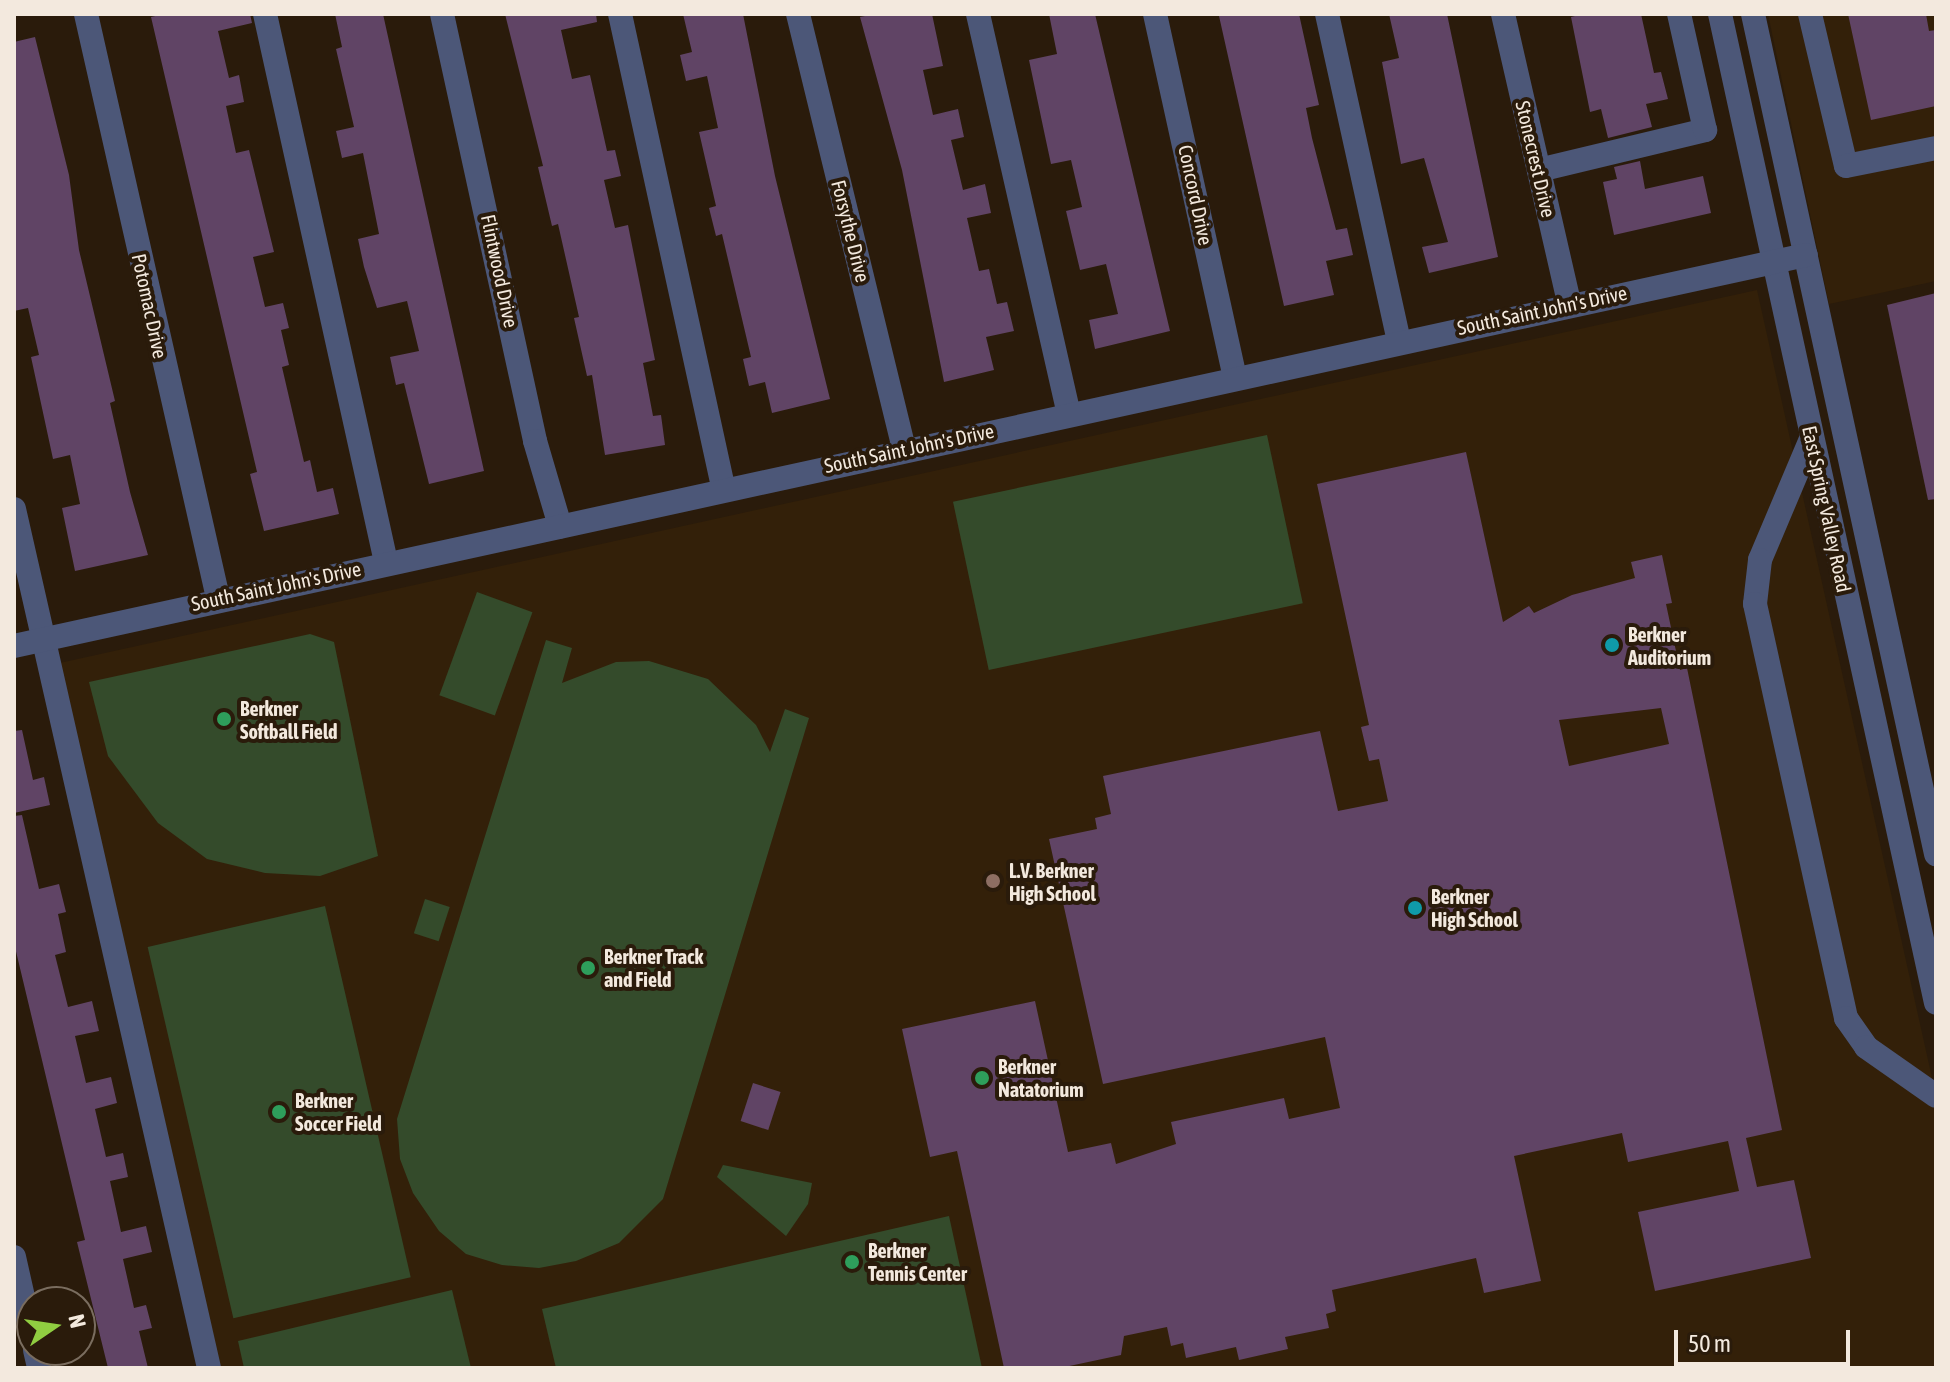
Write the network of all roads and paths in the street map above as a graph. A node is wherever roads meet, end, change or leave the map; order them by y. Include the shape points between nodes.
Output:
1 (86, 14) edge
2 (265, 14) edge
3 (442, 14) edge
4 (620, 14) edge
5 (798, 14) edge
6 (978, 14) edge
7 (1155, 14) edge
8 (1327, 14) edge
9 (1503, 14) edge
10 (1679, 14) edge
11 (1720, 14) edge
12 (1753, 14) edge
13 (1810, 14) edge
14 (1936, 148) edge
15 (1539, 170) junction
16 (1806, 255) junction
17 (1772, 262) junction
18 (1569, 303) junction
19 (1399, 341) junction
20 (1235, 377) junction
21 (1069, 413) junction
22 (1811, 439) junction
23 (904, 449) junction
24 (724, 489) junction
25 (14, 509) edge
26 (560, 526) junction
27 (386, 562) junction
28 (218, 598) junction
29 (42, 636) junction
30 (14, 646) edge
31 (1936, 854) edge
32 (1936, 1003) edge
33 (1936, 1096) edge
34 (14, 1257) edge
35 (21, 1286) edge
36 (209, 1368) edge

1 - 28 street, Potomac Drive
2 - 27 street
3 - 26 street, Flintwood Drive via 535,441
4 - 24 street
5 - 23 street, Forsythe Drive
6 - 21 street
7 - 20 street, Concord Drive
8 - 19 street
9 - 15 street, Stonecrest Drive
10 - 15 street via 1705,130
11 - 17 street, East Spring Valley Road
12 - 16 street, East Spring Valley Road
13 - 14 street via 1846,166
15 - 18 street, Stonecrest Drive
16 - 17 street, South Saint John's Drive
16 - 31 street, East Spring Valley Road
17 - 18 street, South Saint John's Drive
17 - 22 street, East Spring Valley Road
18 - 19 street, South Saint John's Drive
19 - 20 street, South Saint John's Drive
20 - 21 street, South Saint John's Drive
21 - 23 street, South Saint John's Drive
22 - 32 street, East Spring Valley Road
22 - 33 street via 1760,560 1755,604 1846,1018 1866,1047
23 - 24 street, South Saint John's Drive
24 - 26 street, South Saint John's Drive
25 - 29 street
26 - 27 street, South Saint John's Drive
27 - 28 street, South Saint John's Drive
28 - 29 street, South Saint John's Drive
29 - 30 street, South Saint John's Drive
29 - 36 street
34 - 35 street

